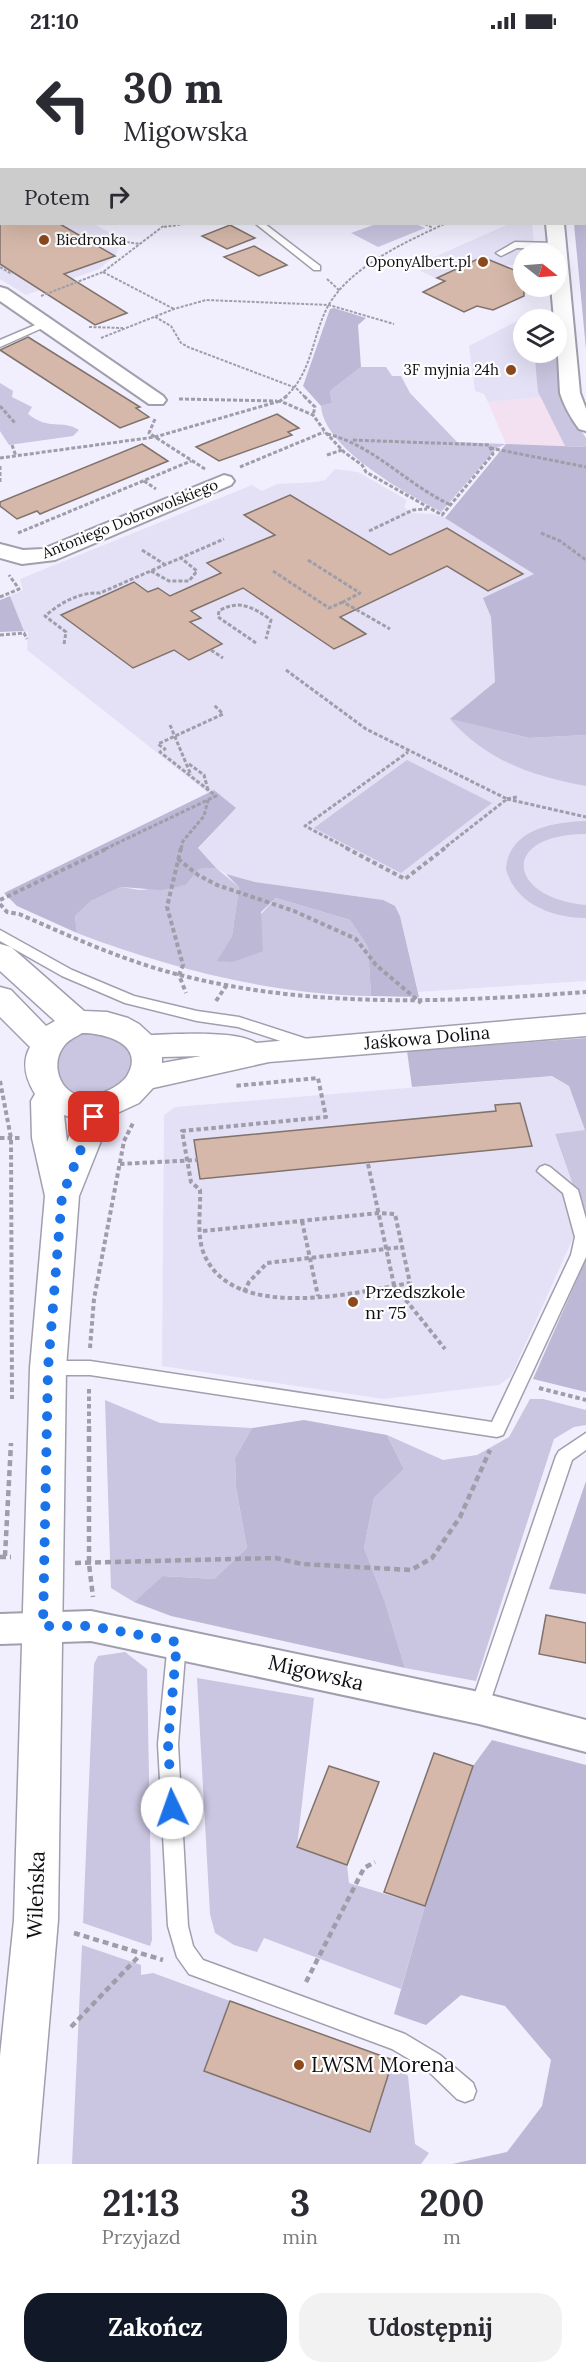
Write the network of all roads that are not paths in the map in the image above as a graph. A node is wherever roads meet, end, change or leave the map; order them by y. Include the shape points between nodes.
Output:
1 (261, 225) edge
2 (555, 225) edge
3 (557, 243) edge
4 (513, 246) edge
5 (501, 253) dead end
6 (320, 272) road end
7 (0, 294) edge
8 (562, 297) edge
9 (44, 326) junction
10 (0, 344) edge
11 (156, 409) road end
12 (586, 425) edge
13 (220, 479) road end
14 (5, 553) edge
15 (0, 935) edge
16 (0, 954) edge
17 (0, 998) edge
18 (76, 1022) junction
19 (586, 1025) edge
20 (39, 1038) junction
21 (314, 1047) junction
22 (144, 1062) junction
23 (47, 1101) junction
24 (98, 1106) junction
25 (546, 1171) dead end
26 (62, 1196) junction
27 (48, 1368) junction
28 (586, 1440) edge
29 (43, 1626) junction
30 (0, 1629) edge
31 (177, 1642) junction
32 (479, 1708) junction
33 (570, 1731) edge
34 (465, 2091) dead end
35 (13, 2164) edge

1 - 6 lane
2 - 3 street
4 - 5 lane
7 - 9 street
8 - 12 street via 570,393
9 - 10 lane
9 - 11 street
13 - 14 street, Antoniego Dobrowolskiego via 47,555 22,557
15 - 21 lane via 67,974 130,1000 239,1022
16 - 18 street
17 - 20 street
18 - 20 street
18 - 22 street via 116,1026 132,1034
19 - 21 street, Jaśkowa Dolina
20 - 23 street via 24,1059 24,1071 32,1088
21 - 22 street, Jaśkowa Dolina via 268,1051 204,1067
22 - 24 street via 126,1096
23 - 24 street via 80,1108
23 - 26 street, Wileńska via 49,1138
24 - 26 street, Wileńska
25 - 27 lane via 570,1190 584,1237 497,1430 90,1368
26 - 27 street, Wileńska
27 - 29 street, Wileńska
28 - 32 lane via 565,1456
29 - 30 street
29 - 31 street, Migowska via 91,1626
29 - 35 street, Wileńska via 36,1920
31 - 32 street, Migowska
31 - 34 lane via 168,1744 178,1926 184,1950 196,1967 398,2041 433,2062
32 - 33 street, Migowska

